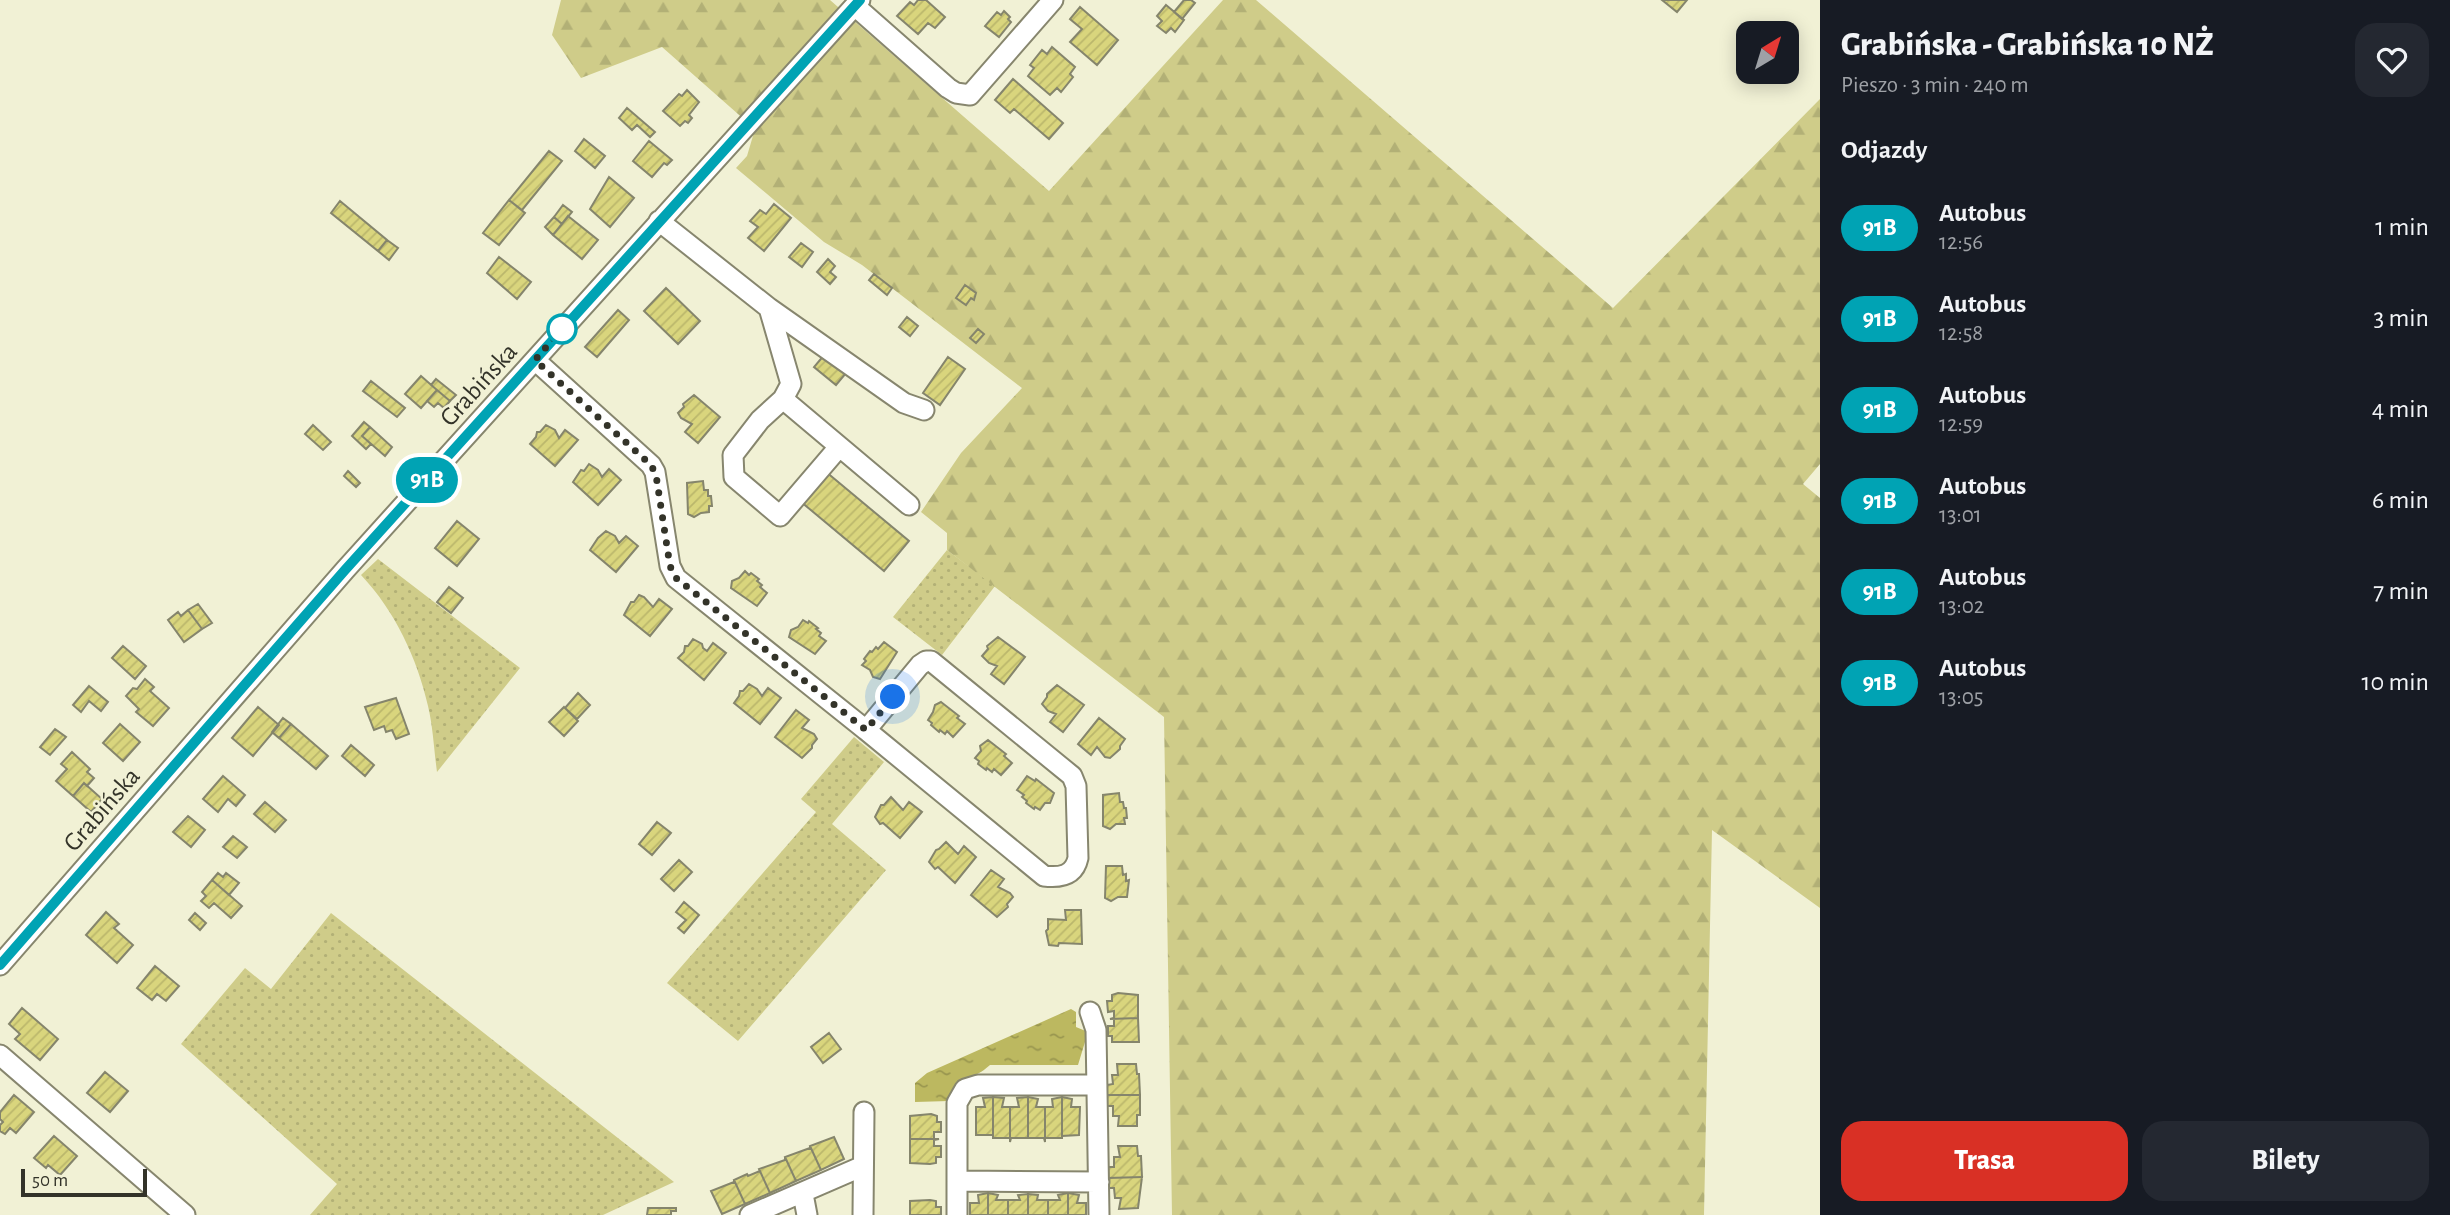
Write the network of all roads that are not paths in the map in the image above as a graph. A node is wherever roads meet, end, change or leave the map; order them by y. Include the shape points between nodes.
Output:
1 (1053, 0) edge
2 (858, 3) edge
3 (659, 221) junction
4 (769, 308) junction
5 (535, 360) junction
6 (783, 399) junction
7 (924, 410) dead end
8 (839, 447) junction
9 (909, 505) dead end
10 (866, 730) junction
11 (0, 965) edge
12 (1090, 1012) dead end
13 (0, 1055) edge
14 (1097, 1085) junction
15 (864, 1112) dead end
16 (863, 1166) junction
17 (957, 1181) junction
18 (1098, 1182) junction
19 (803, 1194) junction
20 (185, 1215) edge
21 (750, 1215) edge
22 (807, 1215) edge
23 (863, 1215) edge
24 (957, 1215) edge
25 (1099, 1215) edge

1 - 2 street via 970,95 948,88
2 - 3 street, Grabińska
3 - 4 street
3 - 5 street, Grabińska
4 - 6 street via 791,384
4 - 7 street via 904,403
5 - 10 street via 654,468 670,566 676,578
5 - 11 street, Grabińska
6 - 8 street
6 - 8 street via 733,454 734,477 780,516
8 - 9 street
10 - 10 street via 920,665 931,661 1072,776 1076,786 1075,868 1063,876 1044,876
12 - 14 street via 1096,1030
13 - 20 street
14 - 17 street via 978,1085 964,1089 957,1103
14 - 18 street
15 - 16 street
16 - 19 street
16 - 23 street
17 - 18 street
17 - 24 street
18 - 25 street
19 - 21 street
19 - 22 street

